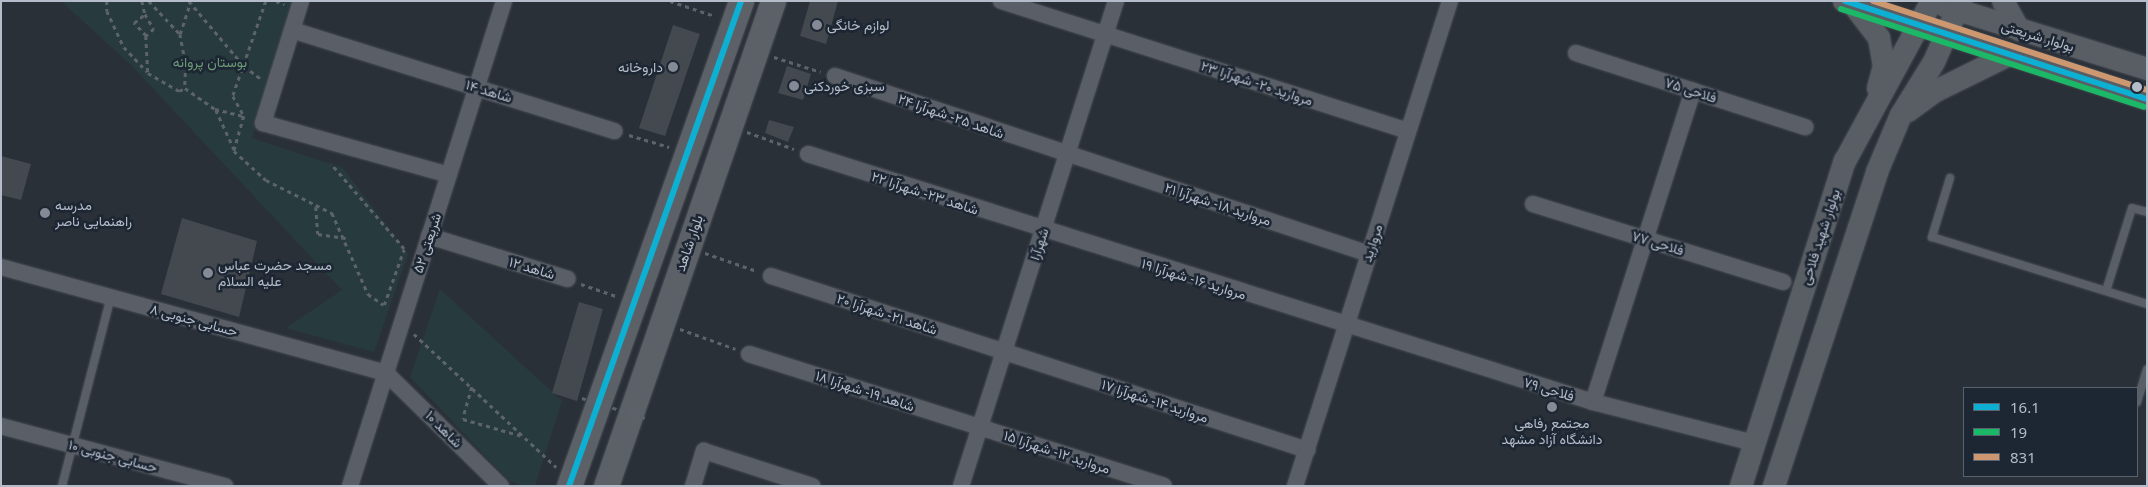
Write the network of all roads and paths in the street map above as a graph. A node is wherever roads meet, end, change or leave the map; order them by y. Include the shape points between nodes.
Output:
1 (107, 1) edge
2 (142, 1) edge
3 (148, 1) edge
4 (266, 1) edge
5 (301, 1) edge
6 (504, 1) edge
7 (670, 1) edge
8 (773, 1) edge
9 (1001, 1) edge
10 (1116, 1) edge
11 (1450, 1) edge
12 (1931, 1) edge
13 (2003, 1) edge
14 (190, 2) edge
15 (1849, 3) edge
16 (1959, 6) edge
17 (737, 12) edge
18 (145, 14) junction
19 (1920, 28) junction
20 (292, 30) junction
21 (2019, 30) junction
22 (180, 34) junction
23 (1105, 35) junction
24 (146, 36) junction
25 (1946, 36) junction
26 (755, 52) junction
27 (1576, 53) dead end
28 (2007, 56) junction
29 (244, 66) junction
30 (2147, 69) edge
31 (148, 73) junction
32 (835, 76) joint
33 (185, 88) junction
34 (477, 88) junction
35 (274, 89) junction
36 (1693, 91) junction
37 (2147, 99) edge
38 (215, 109) junction
39 (1873, 109) junction
40 (244, 116) junction
41 (1901, 116) junction
42 (730, 126) junction
43 (1805, 128) dead end
44 (615, 131) joint
45 (1408, 131) junction
46 (234, 151) junction
47 (687, 153) junction
48 (808, 154) joint
49 (1067, 155) junction
50 (331, 164) dead end
51 (449, 175) junction
52 (1950, 178) dead end
53 (1533, 204) dead end
54 (316, 206) junction
55 (2147, 212) edge
56 (1823, 226) junction
57 (1043, 231) junction
58 (429, 236) junction
59 (1854, 237) junction
60 (346, 238) junction
61 (1645, 239) junction
62 (688, 247) junction
63 (1369, 254) junction
64 (1, 267) edge
65 (771, 276) joint
66 (568, 279) joint
67 (1784, 282) dead end
68 (2106, 292) junction
69 (111, 297) junction
70 (634, 302) junction
71 (2147, 304) edge
72 (662, 322) junction
73 (402, 323) junction
74 (1346, 326) junction
75 (1004, 353) junction
76 (749, 354) joint
77 (2147, 370) edge
78 (386, 373) junction
79 (472, 387) junction
80 (582, 398) dead end
81 (2138, 399) edge
82 (1592, 402) junction
83 (645, 418) dead end
84 (1, 426) edge
85 (980, 427) junction
86 (524, 437) junction
87 (1754, 443) junction
88 (73, 445) junction
89 (1306, 450) junction
90 (569, 485) edge
91 (62, 486) edge
92 (225, 486) edge
93 (350, 486) edge
94 (501, 486) edge
95 (606, 486) edge
96 (692, 486) edge
97 (812, 486) edge
98 (961, 486) edge
99 (1164, 486) edge
100 (1295, 486) edge
101 (1741, 486) edge
102 (1774, 486) edge

1 - 31 path via 107,11 124,48
2 - 18 path
3 - 22 path
4 - 29 path
5 - 20 street
6 - 34 street, شریعتی ۵۲
7 - 17 path
8 - 26 main road, بلوار شاهد
9 - 23 street, مروارید ۲۰- شهرآرا ۲۳
10 - 23 street, شهرآرا
11 - 45 street, مروارید
12 - 16 main road, بولوار شریعتی
12 - 19 main road, بولوار شهید فلاحی
13 - 21 main road
14 - 22 path
14 - 29 path
15 - 19 main road, بولوار شریعتی
15 - 39 main road via 1879,38 1884,66
16 - 21 main road, بولوار شریعتی
16 - 25 main road
17 - 47 main road
18 - 24 path via 154,29
18 - 24 path via 134,23
19 - 25 main road, بولوار شریعتی
19 - 39 main road, بولوار شهید فلاحی
20 - 34 street, شاهد ۱۴
20 - 35 street
21 - 30 main road, بولوار شریعتی
22 - 33 path via 186,66
23 - 45 street, مروارید ۲۰- شهرآرا ۲۳
23 - 49 street, شهرآرا
24 - 31 path
25 - 28 main road, بولوار شریعتی
25 - 41 main road
26 - 32 path
26 - 42 main road, بلوار شاهد
27 - 36 street, فلاحی ۷۵
28 - 37 main road, بولوار شریعتی
28 - 41 main road via 1934,92
29 - 35 path
29 - 40 path via 233,96
31 - 33 path via 180,91
32 - 49 street, شاهد ۲۵- شهرآرا ۲۴
33 - 38 path
34 - 44 street, شاهد ۱۴
34 - 51 street, شریعتی ۵۲
35 - 51 street via 262,123
36 - 43 street, فلاحی ۷۵
36 - 61 street
38 - 40 path
38 - 46 path
39 - 56 main road, بولوار شهید فلاحی via 1845,161
40 - 46 path
41 - 59 main road
42 - 48 path
42 - 62 main road, بلوار شاهد
44 - 47 path
45 - 63 street, مروارید
46 - 54 path via 266,180
47 - 70 main road
48 - 57 street, شاهد ۲۳- شهرآرا ۲۲
49 - 57 street, شهرآرا
49 - 63 street, مروارید ۱۸- شهرآرا ۲۱
50 - 60 path via 404,249 384,305 368,294
51 - 58 street, شریعتی ۵۲
52 - 68 lane via 1932,237
53 - 61 street, فلاحی ۷۷
54 - 60 path via 332,213
54 - 60 path via 318,234
55 - 68 lane via 2132,208
56 - 59 main road
56 - 87 main road, بولوار شهید فلاحی
57 - 74 street, مروارید ۱۶- شهرآرا ۱۹
57 - 75 street, شهرآرا
58 - 66 street, شاهد ۱۲
58 - 73 street, شریعتی ۵۲
59 - 102 main road
61 - 67 street, فلاحی ۷۷
61 - 82 street
62 - 65 path
62 - 72 main road, بلوار شاهد
63 - 74 street, مروارید
64 - 69 street, حسابی جنوبی ۸
65 - 75 street, شاهد ۲۱- شهرآرا ۲۰
66 - 70 path, شاهد ۱۲
68 - 71 lane
69 - 78 street, حسابی جنوبی ۸
69 - 88 lane
70 - 90 main road
72 - 76 path
72 - 95 main road, بلوار شاهد
73 - 78 street, شریعتی ۵۲
73 - 79 path
74 - 82 street, فلاحی ۷۹
74 - 89 street, مروارید
75 - 85 street, شهرآرا
75 - 89 street, مروارید ۱۴- شهرآرا ۱۷
76 - 85 street, شاهد ۱۹- شهرآرا ۱۸
77 - 81 lane
78 - 93 street, شریعتی ۵۲
78 - 94 street, شاهد ۱۰
79 - 86 path
79 - 86 path via 464,419
80 - 83 path, bridge
82 - 87 street, فلاحی ۷۹
84 - 88 street, حسابی جنوبی ۱۰
85 - 98 street, شهرآرا
85 - 99 street, مروارید ۱۲- شهرآرا ۱۵
86 - 90 path
87 - 101 main road, بولوار شهید فلاحی
88 - 91 lane
88 - 92 street, حسابی جنوبی ۱۰
89 - 100 street, مروارید
96 - 97 street via 704,451

